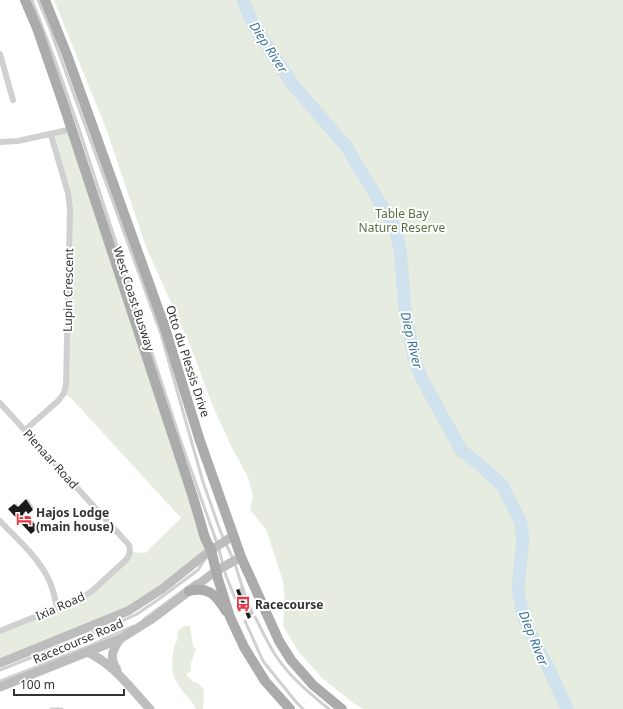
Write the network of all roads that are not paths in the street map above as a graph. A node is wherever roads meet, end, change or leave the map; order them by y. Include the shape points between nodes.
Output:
1 (25, 0) edge
2 (32, 0) edge
3 (38, 0) edge
4 (45, 0) edge
5 (0, 54) edge
6 (13, 100) dead end
7 (72, 128) junction
8 (51, 134) junction
9 (0, 142) edge
10 (0, 403) edge
11 (25, 430) junction
12 (0, 521) edge
13 (222, 544) junction
14 (130, 552) joint
15 (237, 559) junction
16 (220, 569) junction
17 (189, 590) junction
18 (245, 595) dead end
19 (235, 598) dead end
20 (57, 608) junction
21 (255, 617) dead end
22 (230, 618) junction
23 (140, 621) dead end
24 (245, 621) dead end
25 (135, 624) dead end
26 (0, 631) edge
27 (120, 639) junction
28 (87, 652) junction
29 (0, 663) edge
30 (0, 670) edge
31 (121, 677) junction
32 (0, 681) edge
33 (0, 687) edge
34 (51, 709) edge
35 (62, 709) edge
36 (150, 709) edge
37 (290, 709) edge
38 (303, 709) edge
39 (329, 709) edge
40 (342, 709) edge

1 - 7 main road, Otto du Plessis Drive
2 - 13 lane, West Coast Busway via 77,122 180,439
3 - 13 lane, West Coast Busway via 160,334
4 - 13 main road, Otto du Plessis Drive via 164,325 200,441
5 - 6 street
7 - 8 street
7 - 13 main road, Otto du Plessis Drive via 206,538
8 - 9 street
8 - 11 street, Lupin Crescent via 70,208 66,384 64,393 58,401
10 - 11 street, Pienaar Road
11 - 14 street, Pienaar Road via 129,545
12 - 20 street via 42,568 48,578
13 - 15 main road, Otto du Plessis Drive
13 - 16 main road, Otto du Plessis Drive
13 - 29 main road, Racecourse Road via 128,611
13 - 30 lane via 198,570 137,614
14 - 20 street, Ixia Road via 126,560 91,592
15 - 16 main road, Racecourse Road
15 - 18 lane
15 - 40 main road, Otto du Plessis Drive via 291,660 314,685
16 - 17 main road, Racecourse Road
16 - 19 lane
16 - 22 main road, Otto du Plessis Drive
16 - 23 lane via 194,582
17 - 22 main road via 209,591 222,604
17 - 27 main road, Racecourse Road via 152,619
20 - 26 street, Ixia Road
21 - 39 lane via 282,665 307,692
22 - 37 main road, Otto du Plessis Drive via 252,663
24 - 38 lane via 263,661
25 - 32 lane via 87,647
27 - 28 main road, Racecourse Road
27 - 31 main road via 112,653 112,659
28 - 31 main road via 104,661
28 - 33 main road, Racecourse Road
31 - 36 main road
34 - 35 lane

